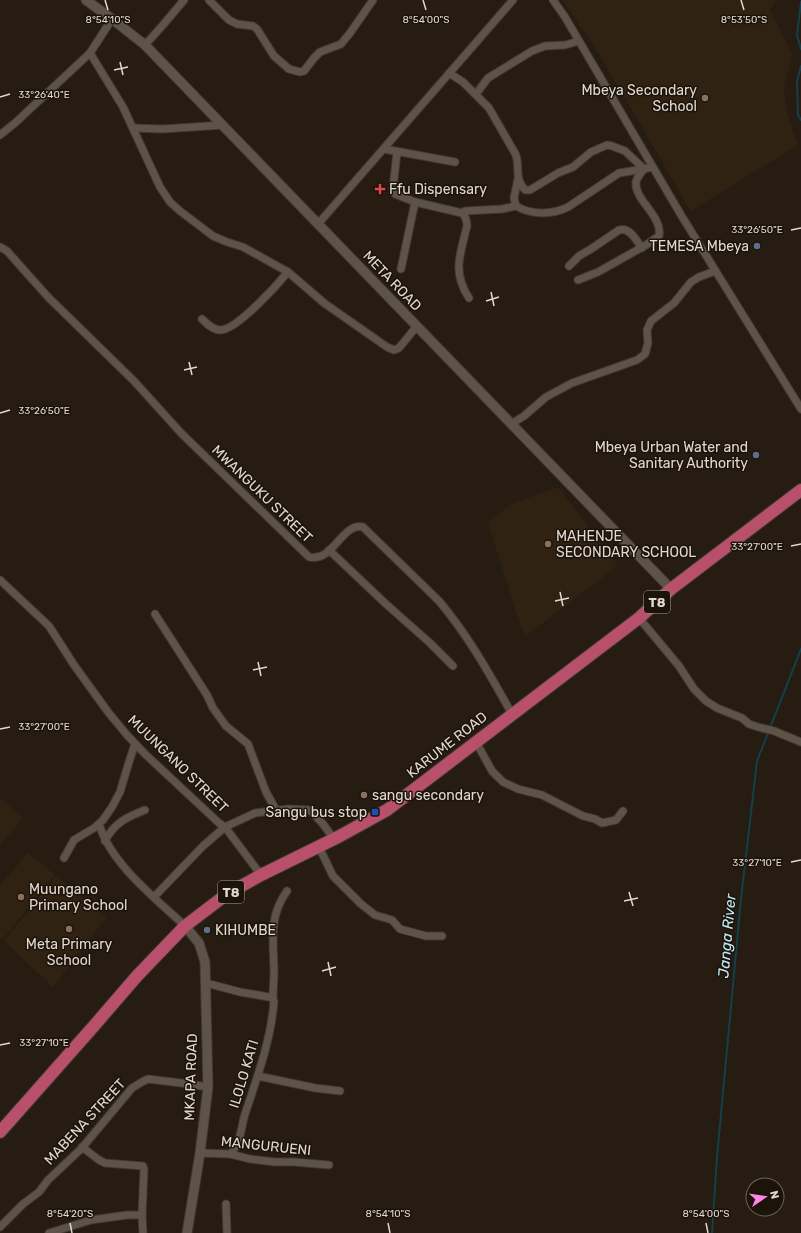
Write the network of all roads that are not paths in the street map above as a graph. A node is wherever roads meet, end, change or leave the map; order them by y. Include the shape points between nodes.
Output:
1 (86, 0) edge
2 (184, 0) edge
3 (209, 0) edge
4 (373, 0) edge
5 (513, 0) edge
6 (552, 0) edge
7 (112, 19) junction
8 (579, 41) junction
9 (145, 45) junction
10 (90, 53) junction
11 (450, 73) junction
12 (476, 94) junction
13 (223, 125) junction
14 (133, 128) junction
15 (0, 135) edge
16 (384, 149) junction
17 (397, 152) junction
18 (456, 162) dead end
19 (652, 166) junction
20 (644, 169) junction
21 (518, 179) junction
22 (415, 202) junction
23 (516, 206) junction
24 (462, 213) junction
25 (318, 224) junction
26 (0, 247) edge
27 (642, 248) junction
28 (569, 266) dead end
29 (401, 269) dead end
30 (715, 271) junction
31 (288, 272) junction
32 (578, 280) dead end
33 (469, 298) dead end
34 (202, 319) dead end
35 (417, 326) junction
36 (801, 410) edge
37 (511, 424) junction
38 (801, 490) edge
39 (329, 550) junction
40 (0, 580) edge
41 (671, 589) junction
42 (155, 614) dead end
43 (639, 618) junction
44 (453, 666) dead end
45 (512, 714) junction
46 (476, 742) junction
47 (801, 742) edge
48 (135, 744) junction
49 (145, 810) dead end
50 (276, 810) junction
51 (623, 811) dead end
52 (99, 824) junction
53 (225, 826) junction
54 (334, 839) junction
55 (105, 841) junction
56 (319, 846) junction
57 (64, 858) dead end
58 (261, 875) junction
59 (287, 891) dead end
60 (154, 897) junction
61 (185, 926) junction
62 (442, 936) dead end
63 (206, 983) junction
64 (273, 999) junction
65 (258, 1076) junction
66 (208, 1087) junction
67 (340, 1091) dead end
68 (0, 1132) edge
69 (82, 1147) junction
70 (200, 1153) junction
71 (230, 1154) junction
72 (329, 1165) dead end
73 (226, 1204) dead end
74 (142, 1215) junction
75 (0, 1227) edge
76 (49, 1233) edge
77 (143, 1233) edge
78 (187, 1233) edge
79 (227, 1233) edge

1 - 7 street, META ROAD
2 - 9 street
3 - 4 street via 229,20 257,29 274,56 289,69 300,72 304,71 320,52 341,44
5 - 11 street
6 - 8 street
7 - 9 street, META ROAD
7 - 10 street
8 - 12 street via 545,46 532,51 488,78
8 - 19 street
9 - 13 street, META ROAD
10 - 14 street
10 - 15 street
11 - 12 street
11 - 16 street
12 - 21 street via 489,108 516,155
13 - 14 street
13 - 25 street, META ROAD
14 - 31 street via 170,202 213,236 243,247
16 - 17 street
16 - 25 street
17 - 18 street
17 - 22 street via 394,192
19 - 20 street
19 - 30 street
20 - 21 street via 625,151 607,145 591,152 573,167 530,190 523,188
20 - 23 street via 619,173 561,211 533,212 524,211
20 - 27 street via 637,178 636,186 657,223 660,234
21 - 23 street via 514,198
22 - 24 street
22 - 29 street
23 - 24 street
24 - 33 street via 467,226 458,273
25 - 35 street, META ROAD
26 - 39 street, MWANGUKU STREET via 7,251 48,297 134,381 181,433 309,557 323,556
27 - 28 street via 632,235 623,229 579,256
27 - 32 street
30 - 36 street
30 - 37 street via 691,282 674,303 652,321 647,330 647,348 641,357 572,383 546,397
31 - 34 street via 275,288 230,328 220,330
31 - 35 street via 324,303 394,350 399,348
35 - 37 street, META ROAD
37 - 41 street, META ROAD
38 - 41 highway, T8
39 - 44 street
39 - 45 street, MWANGUKU STREET via 351,529 363,527 450,613
40 - 48 street, MUUNGANO STREET via 49,626 108,712
41 - 43 highway, T8
42 - 50 street via 213,708 226,726 248,744 266,792
43 - 45 highway, T8
43 - 47 street via 706,701 749,724
45 - 46 highway, KARUME ROAD / T8
46 - 51 street via 495,775 503,782 542,794 602,823 616,820
46 - 54 highway, KARUME ROAD / T8 via 387,810
48 - 52 street via 120,792
48 - 53 street, MUUNGANO STREET
49 - 55 street via 112,828
50 - 53 street via 255,813
50 - 54 street via 310,810
52 - 55 street
52 - 57 street via 74,840
53 - 58 street, MUUNGANO STREET
53 - 60 street
54 - 56 highway, KARUME ROAD / T8
55 - 60 street via 118,862
56 - 58 highway, KARUME ROAD / T8
56 - 62 street via 333,876 375,915 392,920 400,929 426,936
58 - 61 highway, KARUME ROAD / T8 via 227,894
59 - 64 street, ILOLO KATI via 276,909 272,932
60 - 61 street
61 - 63 street, MKAPA ROAD via 199,943 205,962
61 - 68 highway, KARUME ROAD / T8 via 137,976
63 - 64 street
63 - 66 street, MKAPA ROAD
64 - 65 street, ILOLO KATI via 268,1040
65 - 67 street
65 - 71 street, ILOLO KATI via 238,1142
66 - 69 street, MABENA STREET via 148,1079 132,1088
66 - 70 street, MKAPA ROAD
69 - 74 street via 105,1163 143,1166
69 - 75 street, MABENA STREET via 39,1192
70 - 71 street, MANGURUENI
70 - 78 street, MKAPA ROAD
71 - 72 street, MANGURUENI via 250,1160
73 - 79 street
74 - 76 street via 91,1220
74 - 77 street

